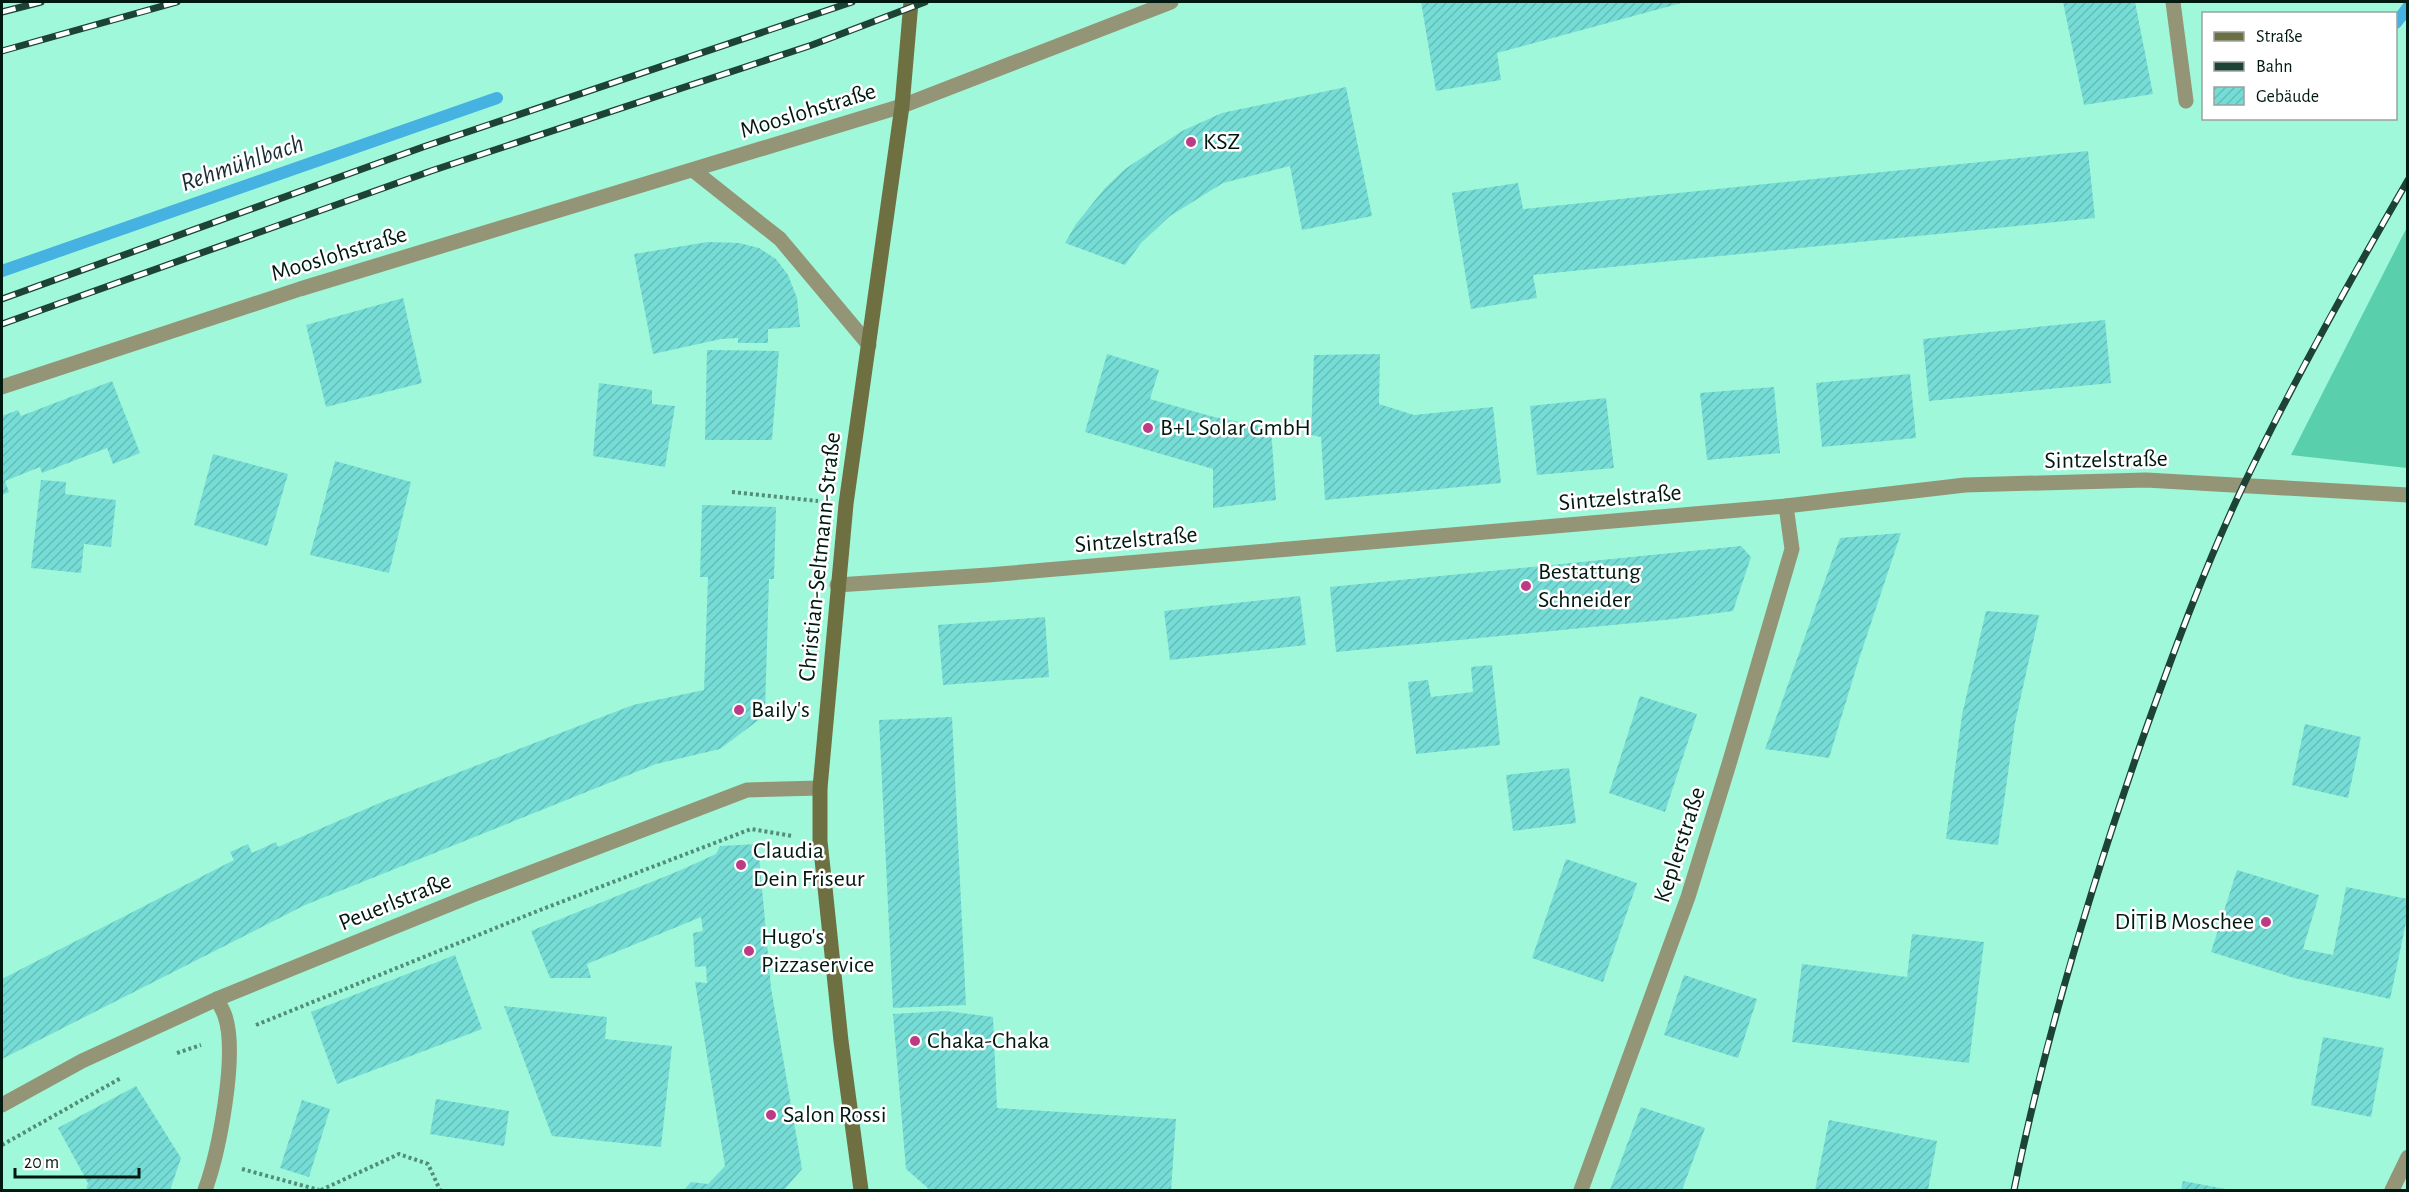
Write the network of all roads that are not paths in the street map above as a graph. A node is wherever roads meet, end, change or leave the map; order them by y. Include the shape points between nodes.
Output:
1 (911, 2) edge
2 (1171, 2) edge
3 (2173, 2) edge
4 (2186, 100) dead end
5 (902, 106) junction
6 (693, 170) junction
7 (869, 345) junction
8 (2, 387) edge
9 (2408, 495) edge
10 (1786, 506) junction
11 (837, 585) junction
12 (820, 788) junction
13 (217, 999) junction
14 (2, 1105) edge
15 (2408, 1157) edge
16 (205, 1191) edge
17 (861, 1191) edge
18 (1581, 1191) edge
19 (2392, 1191) edge

1 - 5 main road, Christian-Seltmann-Straße
2 - 5 street, Mooslohstraße
3 - 4 street
5 - 6 street, Mooslohstraße
5 - 7 main road, Christian-Seltmann-Straße
6 - 7 street via 780,239
6 - 8 street, Mooslohstraße via 300,289
7 - 11 main road, Christian-Seltmann-Straße
9 - 10 street, Sintzelstraße via 2146,480 1965,485
10 - 11 street, Sintzelstraße
10 - 18 street, Keplerstraße via 1792,549 1729,764 1688,897
11 - 12 main road, Christian-Seltmann-Straße
12 - 13 street, Peuerlstraße via 747,790 475,894
12 - 17 main road, Christian-Seltmann-Straße via 820,841
13 - 14 street, Peuerlstraße via 82,1061
13 - 16 street via 229,1036 229,1068 215,1162
15 - 19 street

